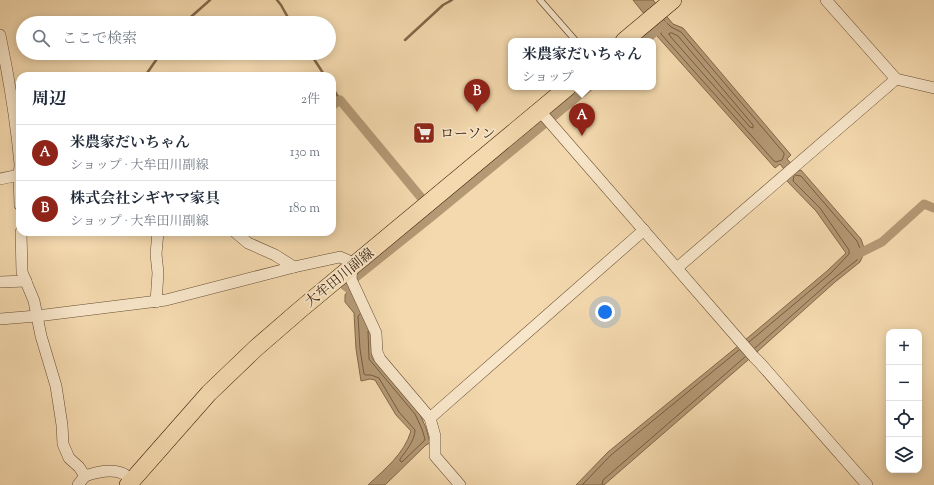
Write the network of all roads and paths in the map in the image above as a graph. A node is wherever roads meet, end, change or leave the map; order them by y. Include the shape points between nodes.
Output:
1 (540, 0) edge
2 (826, 0) edge
3 (667, 4) edge
4 (0, 35) edge
5 (573, 38) edge
6 (628, 38) edge
7 (4, 79) edge
8 (896, 79) junction
9 (934, 88) edge
10 (564, 90) edge
11 (540, 111) junction
12 (16, 130) edge
13 (16, 171) edge
14 (0, 179) edge
15 (644, 230) junction
16 (21, 236) edge
17 (158, 236) edge
18 (240, 236) edge
19 (294, 267) junction
20 (677, 268) junction
21 (352, 273) junction
22 (26, 281) junction
23 (0, 282) edge
24 (156, 302) junction
25 (37, 316) junction
26 (0, 319) edge
27 (430, 418) junction
28 (82, 481) edge
29 (130, 483) edge
30 (460, 485) edge
31 (868, 485) edge

1 - 5 lane
2 - 8 street
3 - 6 main road
4 - 7 street
7 - 12 street
8 - 9 street
8 - 20 street
10 - 11 main road, 大牟田川副線
11 - 15 street
11 - 21 main road, 大牟田川副線 via 430,200
13 - 14 street
15 - 20 street
15 - 27 street
16 - 22 street via 22,272
17 - 24 street
18 - 19 street
19 - 21 street via 340,257 347,260
19 - 24 street
20 - 31 street
21 - 27 street via 357,292 376,333 377,352 380,358
21 - 29 main road, 大牟田川副線 via 301,309 256,348 209,393
22 - 23 street
22 - 25 street
24 - 25 street
25 - 26 street
25 - 28 street via 56,386 63,444 69,458 80,466
27 - 30 street via 435,436 435,456
28 - 29 street via 96,472 110,471 123,473

